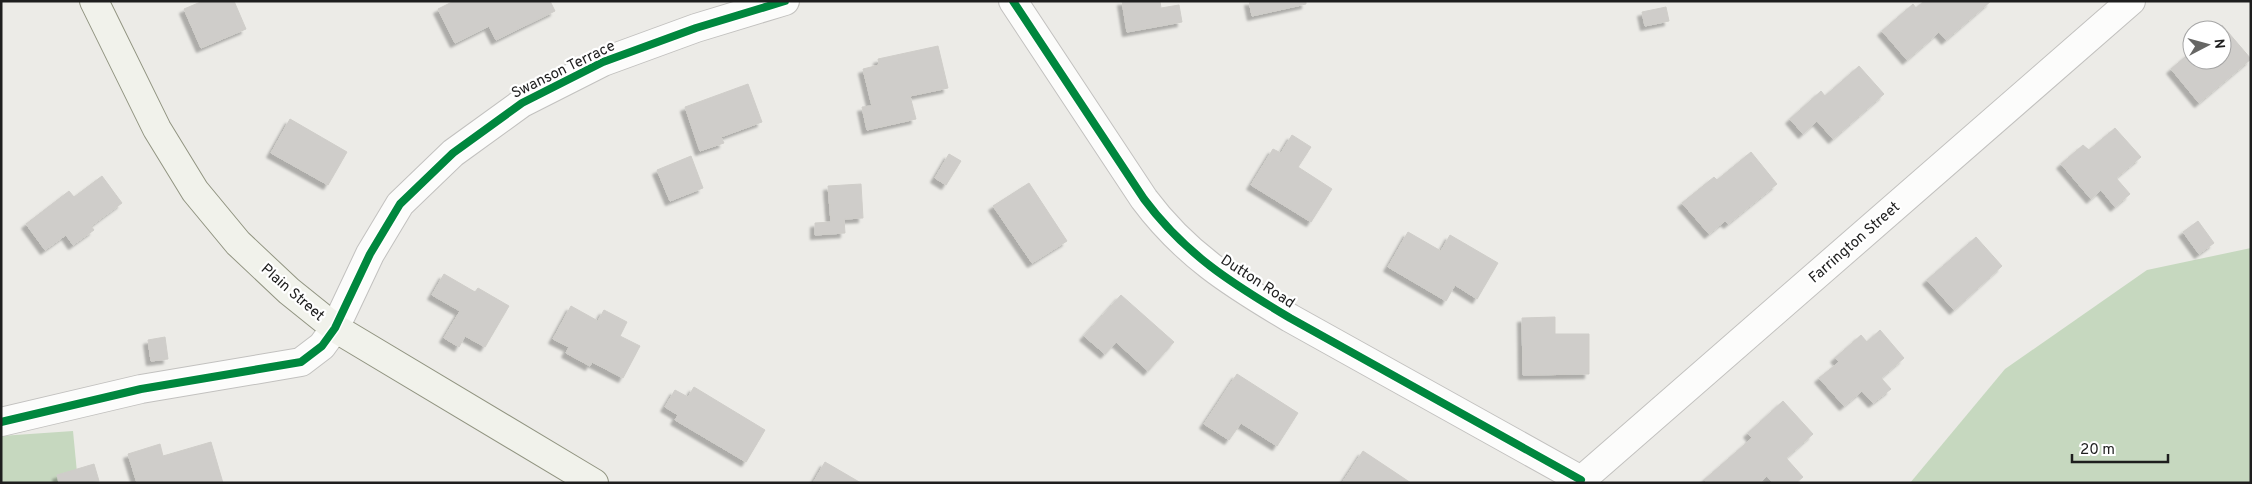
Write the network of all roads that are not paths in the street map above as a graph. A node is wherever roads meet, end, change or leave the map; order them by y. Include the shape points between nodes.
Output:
1 (94, 1) edge
2 (785, 1) edge
3 (1014, 1) edge
4 (2131, 1) edge
5 (335, 328) junction
6 (1, 422) edge
7 (1580, 481) edge
8 (594, 483) edge

1 - 5 street, Plain Street via 157,129 195,191 238,243
2 - 5 street, Swanson Terrace via 696,28 603,62 522,103 453,153 400,204 370,254
3 - 7 street, Dutton Road via 1144,199 1185,246 1249,293 1290,318
4 - 7 street, Farrington Street
5 - 6 street, Swanson Terrace via 311,356 290,365 141,389
5 - 8 street, Plain Street

